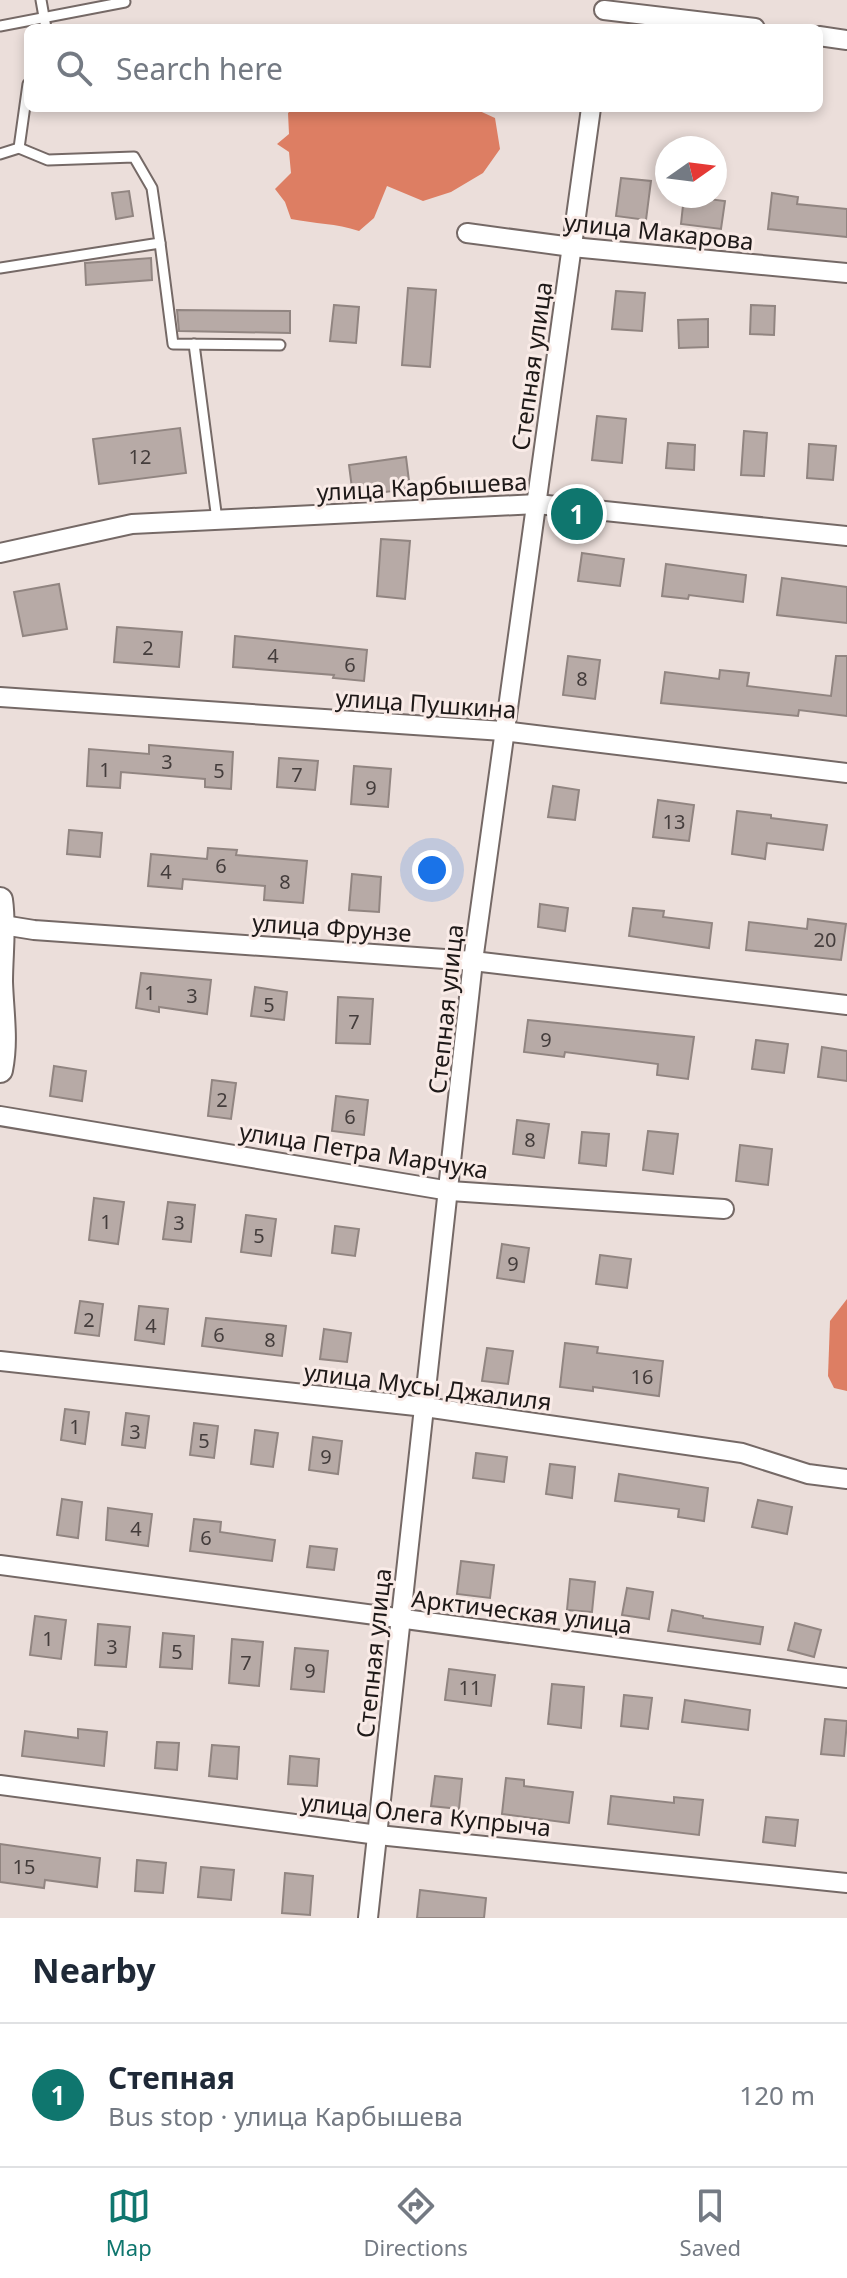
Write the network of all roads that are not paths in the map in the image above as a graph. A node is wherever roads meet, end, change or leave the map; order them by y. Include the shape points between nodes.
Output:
1 (41, 0) edge
2 (125, 2) dead end
3 (603, 13) edge
4 (46, 24) edge
5 (714, 24) edge
6 (24, 25) edge
7 (0, 26) edge
8 (823, 37) edge
9 (847, 40) edge
10 (24, 112) edge
11 (590, 112) edge
12 (19, 148) junction
13 (0, 154) edge
14 (467, 233) dead end
15 (160, 243) junction
16 (572, 247) junction
17 (0, 268) edge
18 (847, 273) edge
19 (194, 344) junction
20 (280, 345) dead end
21 (537, 504) junction
22 (217, 520) junction
23 (847, 536) edge
24 (0, 553) edge
25 (0, 697) edge
26 (503, 731) junction
27 (847, 773) edge
28 (0, 900) edge
29 (2, 936) edge
30 (473, 961) junction
31 (847, 1005) edge
32 (0, 1070) edge
33 (0, 1116) edge
34 (450, 1191) junction
35 (724, 1209) dead end
36 (0, 1361) edge
37 (425, 1407) junction
38 (847, 1479) edge
39 (0, 1565) edge
40 (401, 1620) junction
41 (847, 1678) edge
42 (0, 1785) edge
43 (378, 1835) junction
44 (847, 1883) edge
45 (368, 1918) edge

1 - 4 lane
2 - 4 lane
3 - 5 street
6 - 7 lane
8 - 9 street
10 - 12 lane
11 - 16 street, Степная улица
12 - 13 lane
12 - 15 lane via 48,160 134,157 152,188
14 - 16 street, улица Макарова
15 - 17 lane
15 - 19 lane via 173,344
16 - 18 street, улица Макарова
16 - 21 street, Степная улица
19 - 20 lane
19 - 22 lane
21 - 22 street, улица Карбышева
21 - 23 street, улица Карбышева
21 - 26 street, Степная улица
22 - 24 street, улица Карбышева via 132,524
25 - 26 street, улица Пушкина
26 - 27 street, улица Пушкина
26 - 30 street, Степная улица
28 - 29 street
29 - 30 street, улица Фрунзе via 34,930
29 - 32 street via 5,1047
30 - 31 street, улица Фрунзе
30 - 34 street, Степная улица
33 - 34 street, улица Петра Марчука
34 - 35 street, улица Петра Марчука
34 - 37 street, Степная улица
36 - 37 street, улица Мусы Джалиля
37 - 38 street, улица Мусы Джалиля via 742,1453 808,1474
37 - 40 street, Степная улица
39 - 40 street, Арктическая улица
40 - 41 street, Арктическая улица
40 - 43 street, Степная улица
42 - 43 street, улица Олега Купрыча
43 - 44 street, улица Олега Купрыча
43 - 45 street, Степная улица

